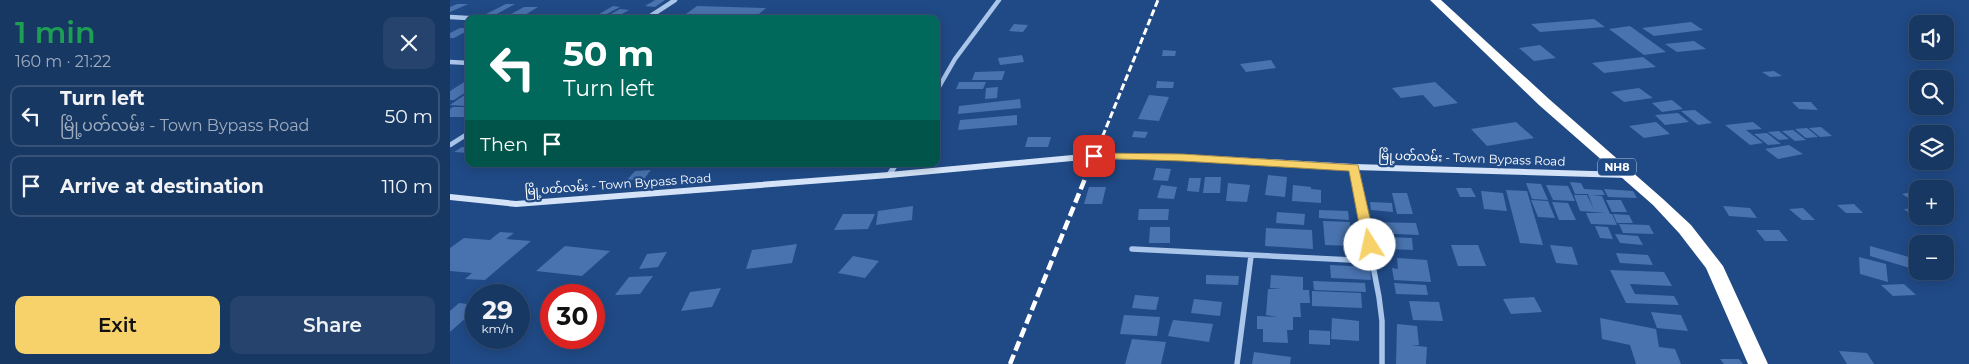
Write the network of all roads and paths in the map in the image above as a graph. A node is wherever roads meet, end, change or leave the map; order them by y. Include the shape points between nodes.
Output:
1 (675, 0) edge
2 (1000, 0) edge
3 (1435, 0) edge
4 (652, 15) edge
5 (450, 17) edge
6 (465, 18) edge
7 (450, 62) edge
8 (465, 63) edge
9 (940, 85) edge
10 (465, 135) edge
11 (450, 144) edge
12 (894, 167) edge
13 (1354, 168) junction
14 (889, 175) junction
15 (1626, 175) junction
16 (450, 197) edge
17 (1132, 249) dead end
18 (1251, 256) junction
19 (1372, 261) junction
20 (1237, 364) edge
21 (1382, 364) edge
22 (1758, 364) edge

1 - 4 street
2 - 9 street via 955,59
3 - 15 highway, NH8
5 - 6 street
7 - 8 street
10 - 11 street
12 - 14 street
13 - 14 main road, မြို့ပတ်လမ်း - Town Bypass Road via 1182,157 1094,156
13 - 15 main road, မြို့ပတ်လမ်း - Town Bypass Road
13 - 19 street
14 - 16 main road, မြို့ပတ်လမ်း - Town Bypass Road via 516,204
15 - 22 highway, NH8 via 1685,229 1714,266
17 - 18 street
18 - 19 street
18 - 20 street
19 - 21 street via 1382,321

